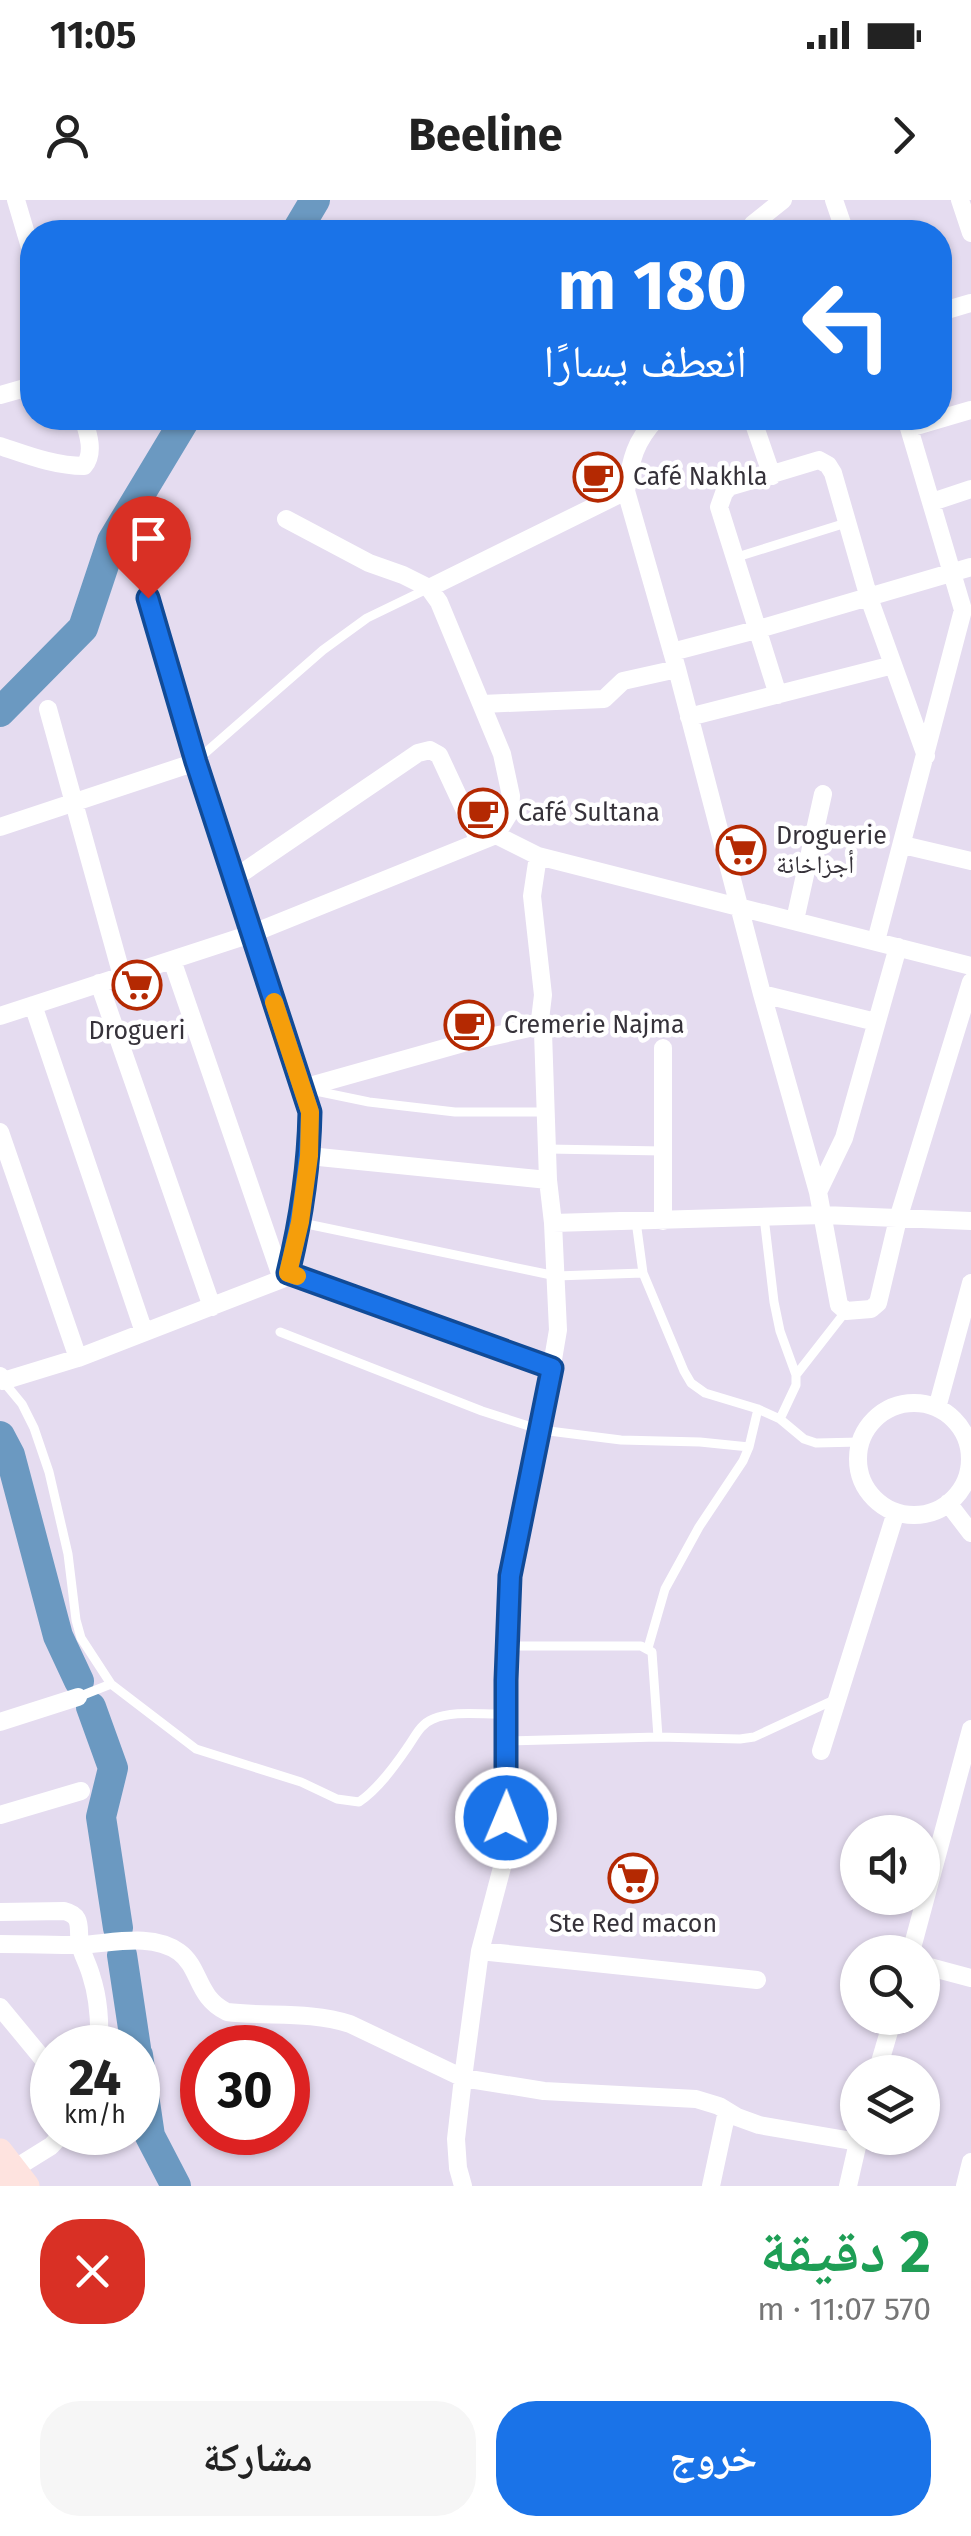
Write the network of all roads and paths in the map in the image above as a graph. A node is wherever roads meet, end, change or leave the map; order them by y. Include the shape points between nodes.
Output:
1 (14, 200) edge
2 (960, 200) edge
3 (0, 204) edge
4 (971, 233) edge
5 (85, 430) edge
6 (646, 430) edge
7 (756, 430) edge
8 (909, 430) edge
9 (0, 446) edge
10 (772, 476) junction
11 (971, 489) edge
12 (626, 491) junction
13 (932, 502) junction
14 (286, 519) dead end
15 (847, 523) junction
16 (734, 558) junction
17 (971, 567) edge
18 (952, 572) junction
19 (429, 588) junction
20 (148, 598) dead end
21 (869, 598) junction
22 (967, 611) edge
23 (756, 630) junction
24 (674, 660) junction
25 (893, 665) junction
26 (778, 696) junction
27 (482, 704) junction
28 (48, 709) dead end
29 (689, 717) junction
30 (926, 756) junction
31 (196, 762) junction
32 (824, 794) dead end
33 (75, 802) junction
34 (0, 827) edge
35 (488, 838) junction
36 (903, 844) junction
37 (538, 856) junction
38 (971, 860) edge
39 (234, 879) junction
40 (739, 906) junction
41 (796, 920) junction
42 (251, 934) junction
43 (876, 941) junction
44 (898, 946) junction
45 (172, 960) junction
46 (971, 966) edge
47 (122, 976) junction
48 (971, 982) edge
49 (99, 984) junction
50 (762, 994) junction
51 (33, 1006) junction
52 (2, 1010) edge
53 (876, 1022) junction
54 (539, 1028) junction
55 (662, 1048) dead end
56 (303, 1088) junction
57 (546, 1112) junction
58 (0, 1132) edge
59 (547, 1149) junction
60 (663, 1151) junction
61 (309, 1156) junction
62 (548, 1180) junction
63 (818, 1192) junction
64 (822, 1215) junction
65 (764, 1218) junction
66 (898, 1220) junction
67 (636, 1221) junction
68 (663, 1221) junction
69 (300, 1222) junction
70 (553, 1222) junction
71 (971, 1222) edge
72 (643, 1273) junction
73 (285, 1276) junction
74 (556, 1276) junction
75 (971, 1282) edge
76 (212, 1307) junction
77 (846, 1311) junction
78 (144, 1332) junction
79 (280, 1332) dead end
80 (78, 1358) junction
81 (552, 1368) junction
82 (796, 1375) junction
83 (1, 1378) edge
84 (937, 1408) junction
85 (758, 1409) junction
86 (780, 1419) junction
87 (541, 1430) junction
88 (860, 1442) junction
89 (749, 1447) junction
90 (970, 1456) edge
91 (948, 1504) junction
92 (896, 1512) junction
93 (971, 1532) edge
94 (506, 1646) junction
95 (648, 1648) junction
96 (111, 1684) junction
97 (78, 1697) joint
98 (838, 1698) junction
99 (505, 1714) junction
100 (0, 1722) edge
101 (971, 1729) edge
102 (658, 1738) junction
103 (507, 1740) junction
104 (822, 1751) dead end
105 (82, 1791) dead end
106 (0, 1816) edge
107 (0, 1912) edge
108 (916, 1935) edge
109 (0, 1944) edge
110 (80, 1944) junction
111 (480, 1951) junction
112 (940, 1970) edge
113 (971, 1978) edge
114 (757, 1980) dead end
115 (0, 2007) edge
116 (100, 2025) edge
117 (30, 2043) edge
118 (463, 2078) junction
119 (727, 2111) junction
120 (840, 2137) edge
121 (38, 2155) edge
122 (855, 2155) edge
123 (971, 2162) edge
124 (9, 2175) edge
125 (463, 2186) edge
126 (710, 2186) edge
127 (848, 2186) edge
128 (965, 2186) edge

1 - 3 street
2 - 4 street
5 - 9 street via 90,454 84,466
6 - 12 street
7 - 10 street
8 - 13 street
10 - 15 street via 823,462
10 - 16 street via 724,492 720,507
11 - 13 street
12 - 19 street
12 - 24 street
13 - 18 street
14 - 19 street
15 - 16 lane
15 - 21 street
16 - 23 street
17 - 18 street
18 - 21 street
18 - 22 street
19 - 27 street
19 - 31 lane via 366,618 323,650
20 - 31 street
21 - 23 street
21 - 25 street
22 - 30 street
23 - 24 street
23 - 26 street
24 - 27 street via 623,680 604,699
24 - 29 street
25 - 26 street
25 - 30 street
26 - 29 street
27 - 35 street via 510,796 510,812
28 - 33 street
29 - 40 street
30 - 36 street
31 - 33 street
31 - 39 street
32 - 41 street
33 - 34 street
33 - 47 street
35 - 37 street
35 - 39 street via 430,750
35 - 42 street
36 - 38 street
36 - 43 street
37 - 40 street
37 - 54 street via 532,896 543,995
39 - 42 street
40 - 41 street
40 - 50 street
41 - 43 street
42 - 45 street
42 - 56 street
43 - 44 street
44 - 46 street
44 - 53 street
45 - 47 street
45 - 73 street
47 - 49 street
48 - 66 street
49 - 51 street
49 - 76 street
50 - 53 street
50 - 63 street
51 - 52 street
51 - 78 street
53 - 63 street via 844,1138
54 - 56 street
54 - 57 street
55 - 60 street
56 - 57 lane via 454,1112
56 - 61 street
57 - 59 street
58 - 80 street
59 - 60 lane
59 - 62 street
60 - 68 street
61 - 62 street
61 - 69 street
62 - 70 street
63 - 64 street
64 - 65 street
64 - 66 street
64 - 77 street via 839,1305
65 - 68 street
65 - 82 lane via 774,1302
66 - 71 street
66 - 77 street via 878,1304
67 - 68 street
67 - 70 street
67 - 72 lane
69 - 73 street
69 - 74 lane
70 - 74 street
72 - 74 lane
72 - 85 lane via 692,1382 705,1393
73 - 76 street
73 - 81 street
74 - 81 street
75 - 84 street
76 - 78 street
77 - 82 lane
78 - 80 street
79 - 87 lane
80 - 83 street
81 - 87 street
82 - 86 lane
83 - 96 lane via 39,1442 81,1638
84 - 88 street via 891,1408
84 - 90 street via 962,1430
85 - 86 lane
85 - 89 lane
86 - 88 lane via 816,1443
87 - 89 lane
87 - 94 street via 510,1576
88 - 92 street via 865,1487
89 - 95 lane via 665,1588
90 - 91 street via 964,1482
91 - 92 street via 923,1514
91 - 93 street
92 - 98 street
94 - 95 lane
94 - 99 street
95 - 102 lane
96 - 97 lane
96 - 99 lane via 196,1749 347,1802 370,1795 430,1720
97 - 100 street
98 - 102 lane via 754,1737
98 - 104 street
99 - 103 street
101 - 108 street
102 - 103 lane
103 - 111 street via 505,1856
105 - 106 street
107 - 110 street via 72,1912
109 - 110 street
110 - 116 street
110 - 118 street via 160,1943 185,1958 206,1997 227,2012 331,2018
111 - 114 street
111 - 118 street
112 - 113 street
115 - 117 street
118 - 119 street via 544,2091 696,2100
118 - 125 street via 456,2139
119 - 120 street via 759,2125
119 - 126 street
121 - 124 street
122 - 127 street
123 - 128 street

